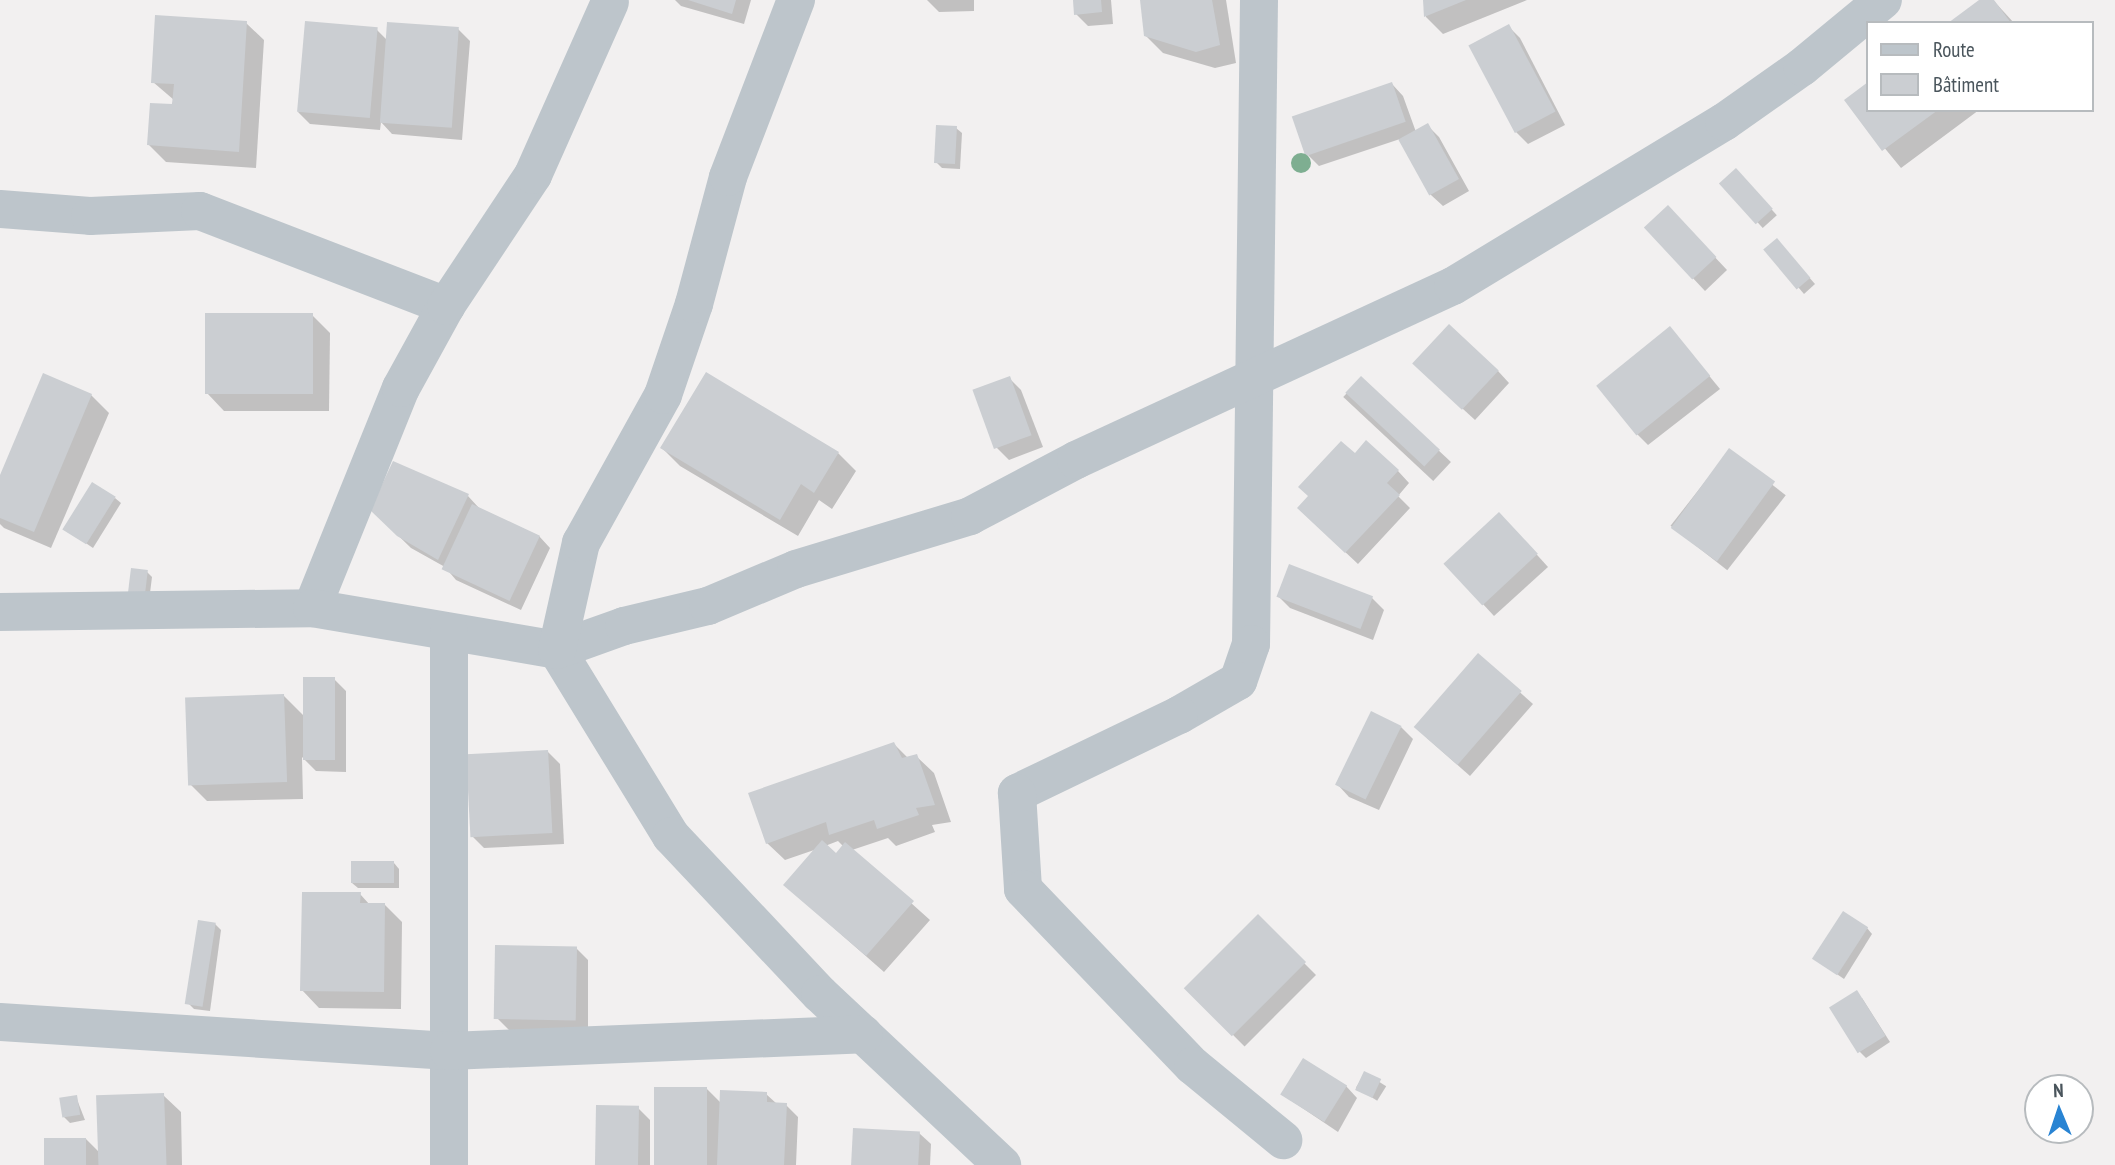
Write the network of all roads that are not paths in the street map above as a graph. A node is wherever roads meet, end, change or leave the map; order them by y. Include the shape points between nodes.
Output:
1 (796, 0) edge
2 (1259, 0) edge
3 (1883, 0) edge
4 (609, 1) edge
5 (0, 209) edge
6 (446, 306) junction
7 (1255, 381) junction
8 (312, 608) junction
9 (0, 612) edge
10 (449, 632) junction
11 (557, 650) junction
12 (0, 1023) edge
13 (864, 1034) junction
14 (449, 1051) junction
15 (1283, 1140) dead end
16 (449, 1165) edge
17 (1002, 1165) edge

1 - 11 street via 728,177 694,304 663,395 581,543
2 - 7 street
3 - 7 street via 1802,67 1599,199 1453,286
4 - 6 street via 533,175
5 - 6 street via 90,216 200,211
6 - 8 street via 401,388
7 - 11 street via 1076,460 970,516 796,569 708,606 624,626
7 - 15 street via 1251,643 1238,681 1179,715 1017,793 1023,889 1193,1066
8 - 9 street
8 - 10 street
10 - 11 street
10 - 14 street
11 - 13 street via 671,836 820,994
12 - 14 street
13 - 14 street
13 - 17 street
14 - 16 street

